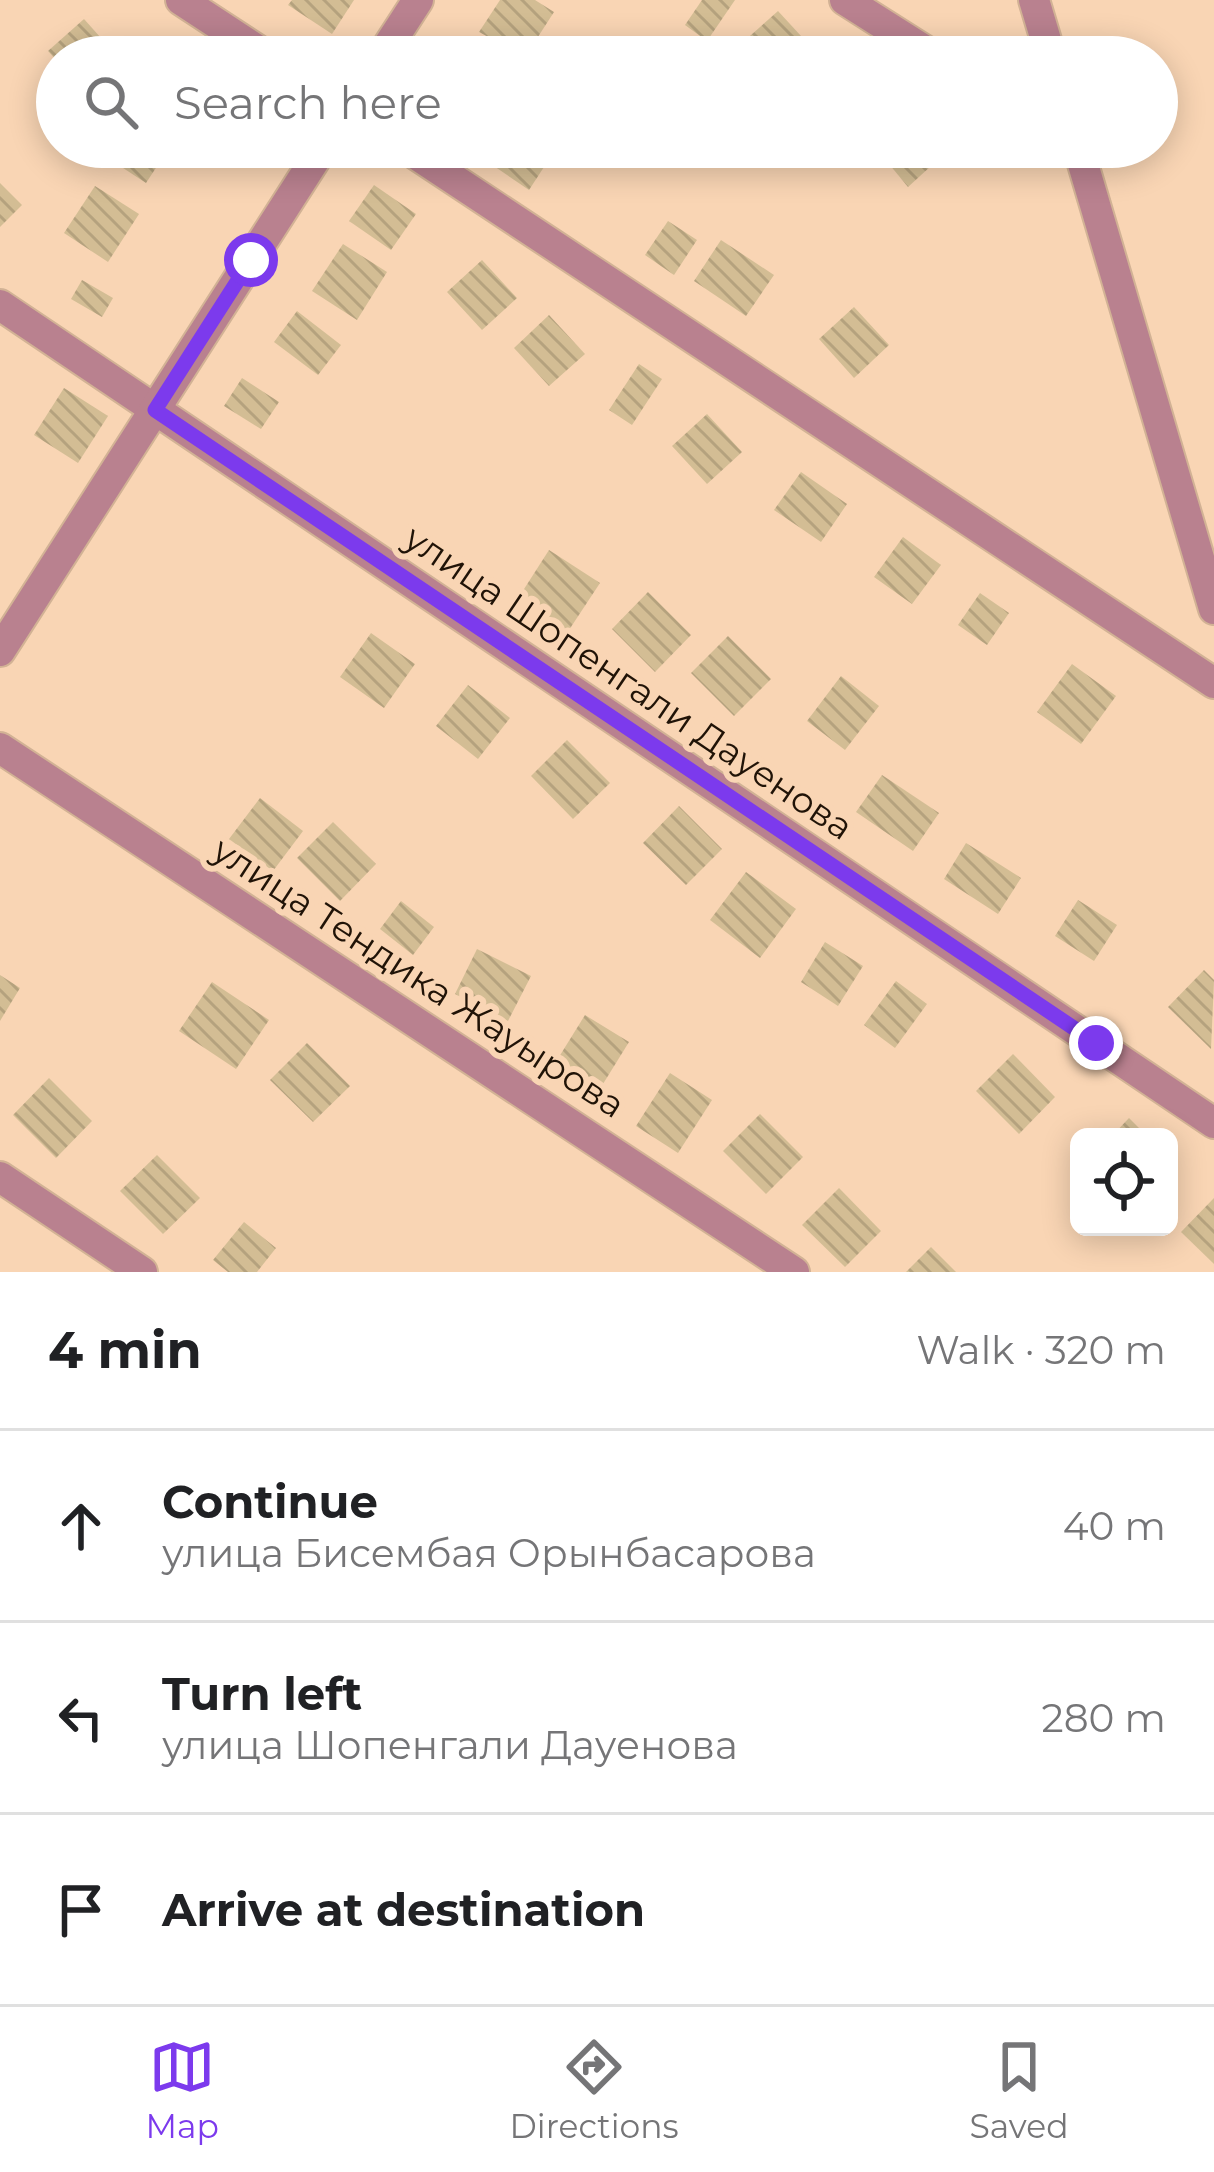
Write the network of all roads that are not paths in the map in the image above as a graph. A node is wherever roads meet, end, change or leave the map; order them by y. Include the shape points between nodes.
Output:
1 (181, 0) edge
2 (418, 0) edge
3 (845, 0) edge
4 (1034, 0) edge
5 (236, 36) edge
6 (395, 36) edge
7 (902, 36) edge
8 (1045, 36) edge
9 (310, 168) edge
10 (437, 168) edge
11 (1084, 168) edge
12 (0, 305) edge
13 (155, 410) junction
14 (1214, 609) edge
15 (0, 651) edge
16 (1214, 683) edge
17 (0, 748) edge
18 (1214, 1123) edge
19 (0, 1177) edge
20 (142, 1272) edge
21 (794, 1272) edge

1 - 5 street
2 - 6 street
3 - 7 street
4 - 8 street
9 - 13 street
10 - 16 street
11 - 14 street
12 - 13 street, улица Шопенгали Дауенова
13 - 15 street
13 - 18 street, улица Шопенгали Дауенова
17 - 21 street, улица Тендика Жауырова
19 - 20 street

